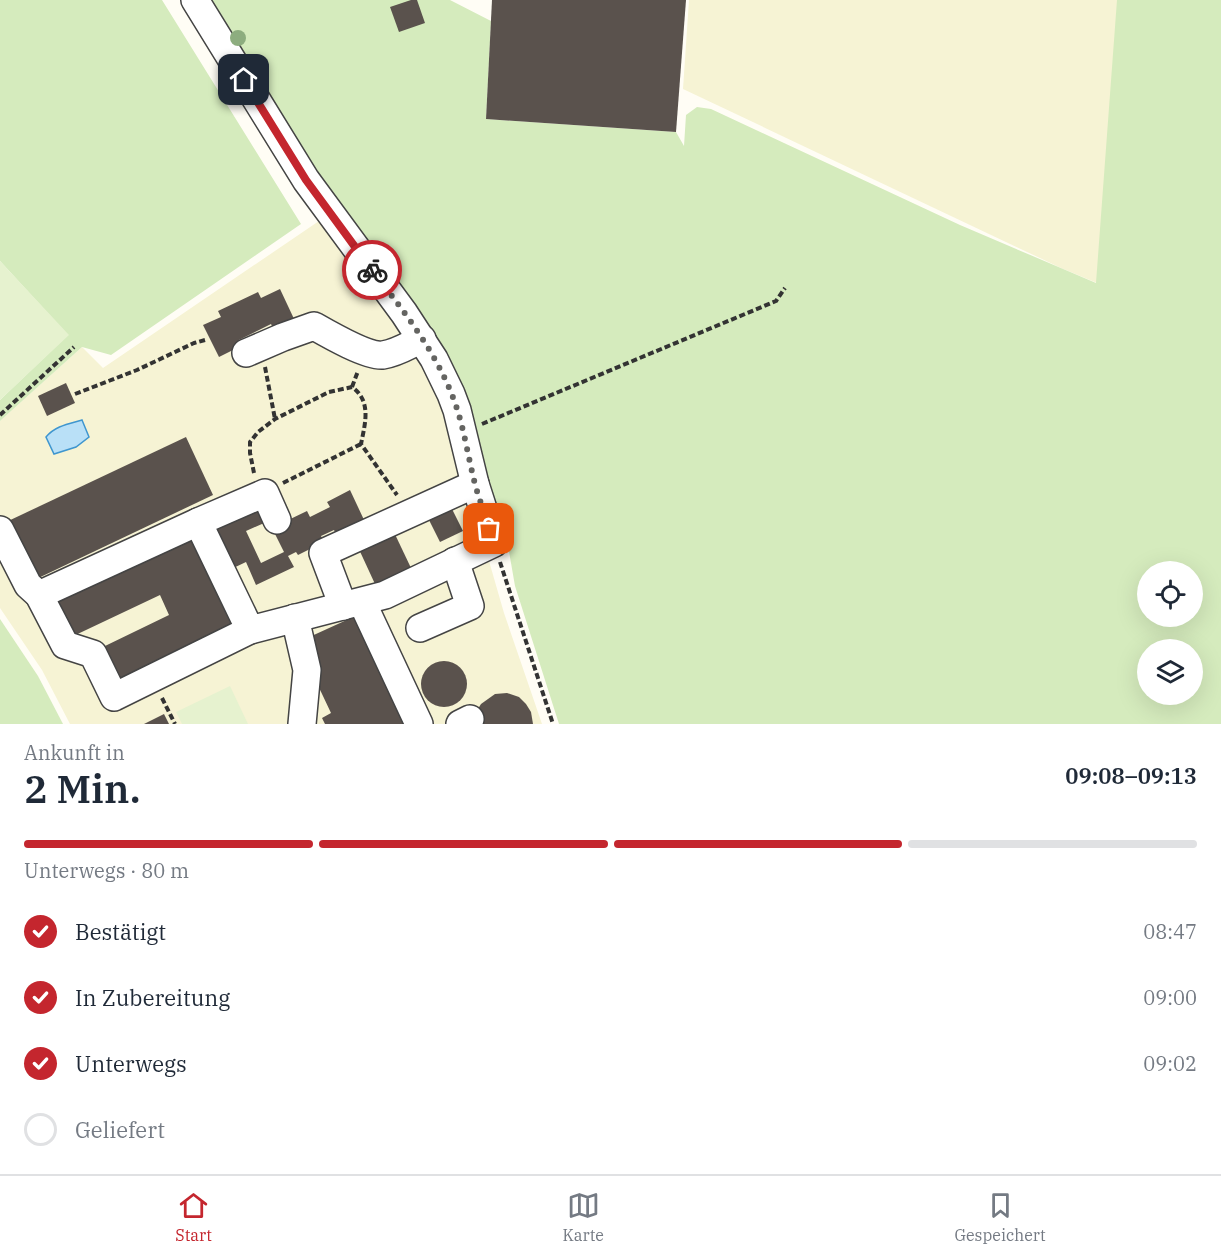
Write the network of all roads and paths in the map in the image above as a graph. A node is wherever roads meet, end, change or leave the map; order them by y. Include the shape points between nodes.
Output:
1 (195, 0) edge
2 (785, 288) dead end
3 (422, 339) junction
4 (205, 340) dead end
5 (74, 347) dead end
6 (254, 350) joint
7 (75, 394) dead end
8 (0, 415) edge
9 (275, 419) junction
10 (463, 432) junction
11 (361, 444) junction
12 (475, 484) junction
13 (265, 493) junction
14 (410, 513) junction
15 (277, 520) dead end
16 (198, 522) junction
17 (0, 530) edge
18 (494, 543) junction
19 (454, 561) junction
20 (39, 595) junction
21 (353, 604) junction
22 (295, 618) junction
23 (420, 628) dead end
24 (250, 630) junction
25 (153, 678) junction
26 (175, 724) edge
27 (302, 724) edge
28 (419, 724) edge
29 (553, 724) edge

1 - 3 street via 306,180
2 - 10 path via 776,301
3 - 6 street via 381,356 342,342 314,326
3 - 10 street via 452,394
4 - 7 path
5 - 8 path
6 - 9 path
9 - 11 path via 329,392 352,387 366,406
9 - 13 path via 250,442 255,476
10 - 12 street
11 - 13 path
11 - 14 path
12 - 14 street
12 - 18 street
13 - 15 street
13 - 16 street
14 - 21 street via 323,553
16 - 20 street
16 - 24 street
17 - 20 street via 28,585
18 - 19 street
18 - 29 path
19 - 21 street via 385,595
19 - 23 street via 470,606
20 - 25 street via 65,645 93,654 114,697
21 - 22 street
21 - 28 street
22 - 24 street
22 - 27 street via 307,670
24 - 25 street
25 - 26 path

